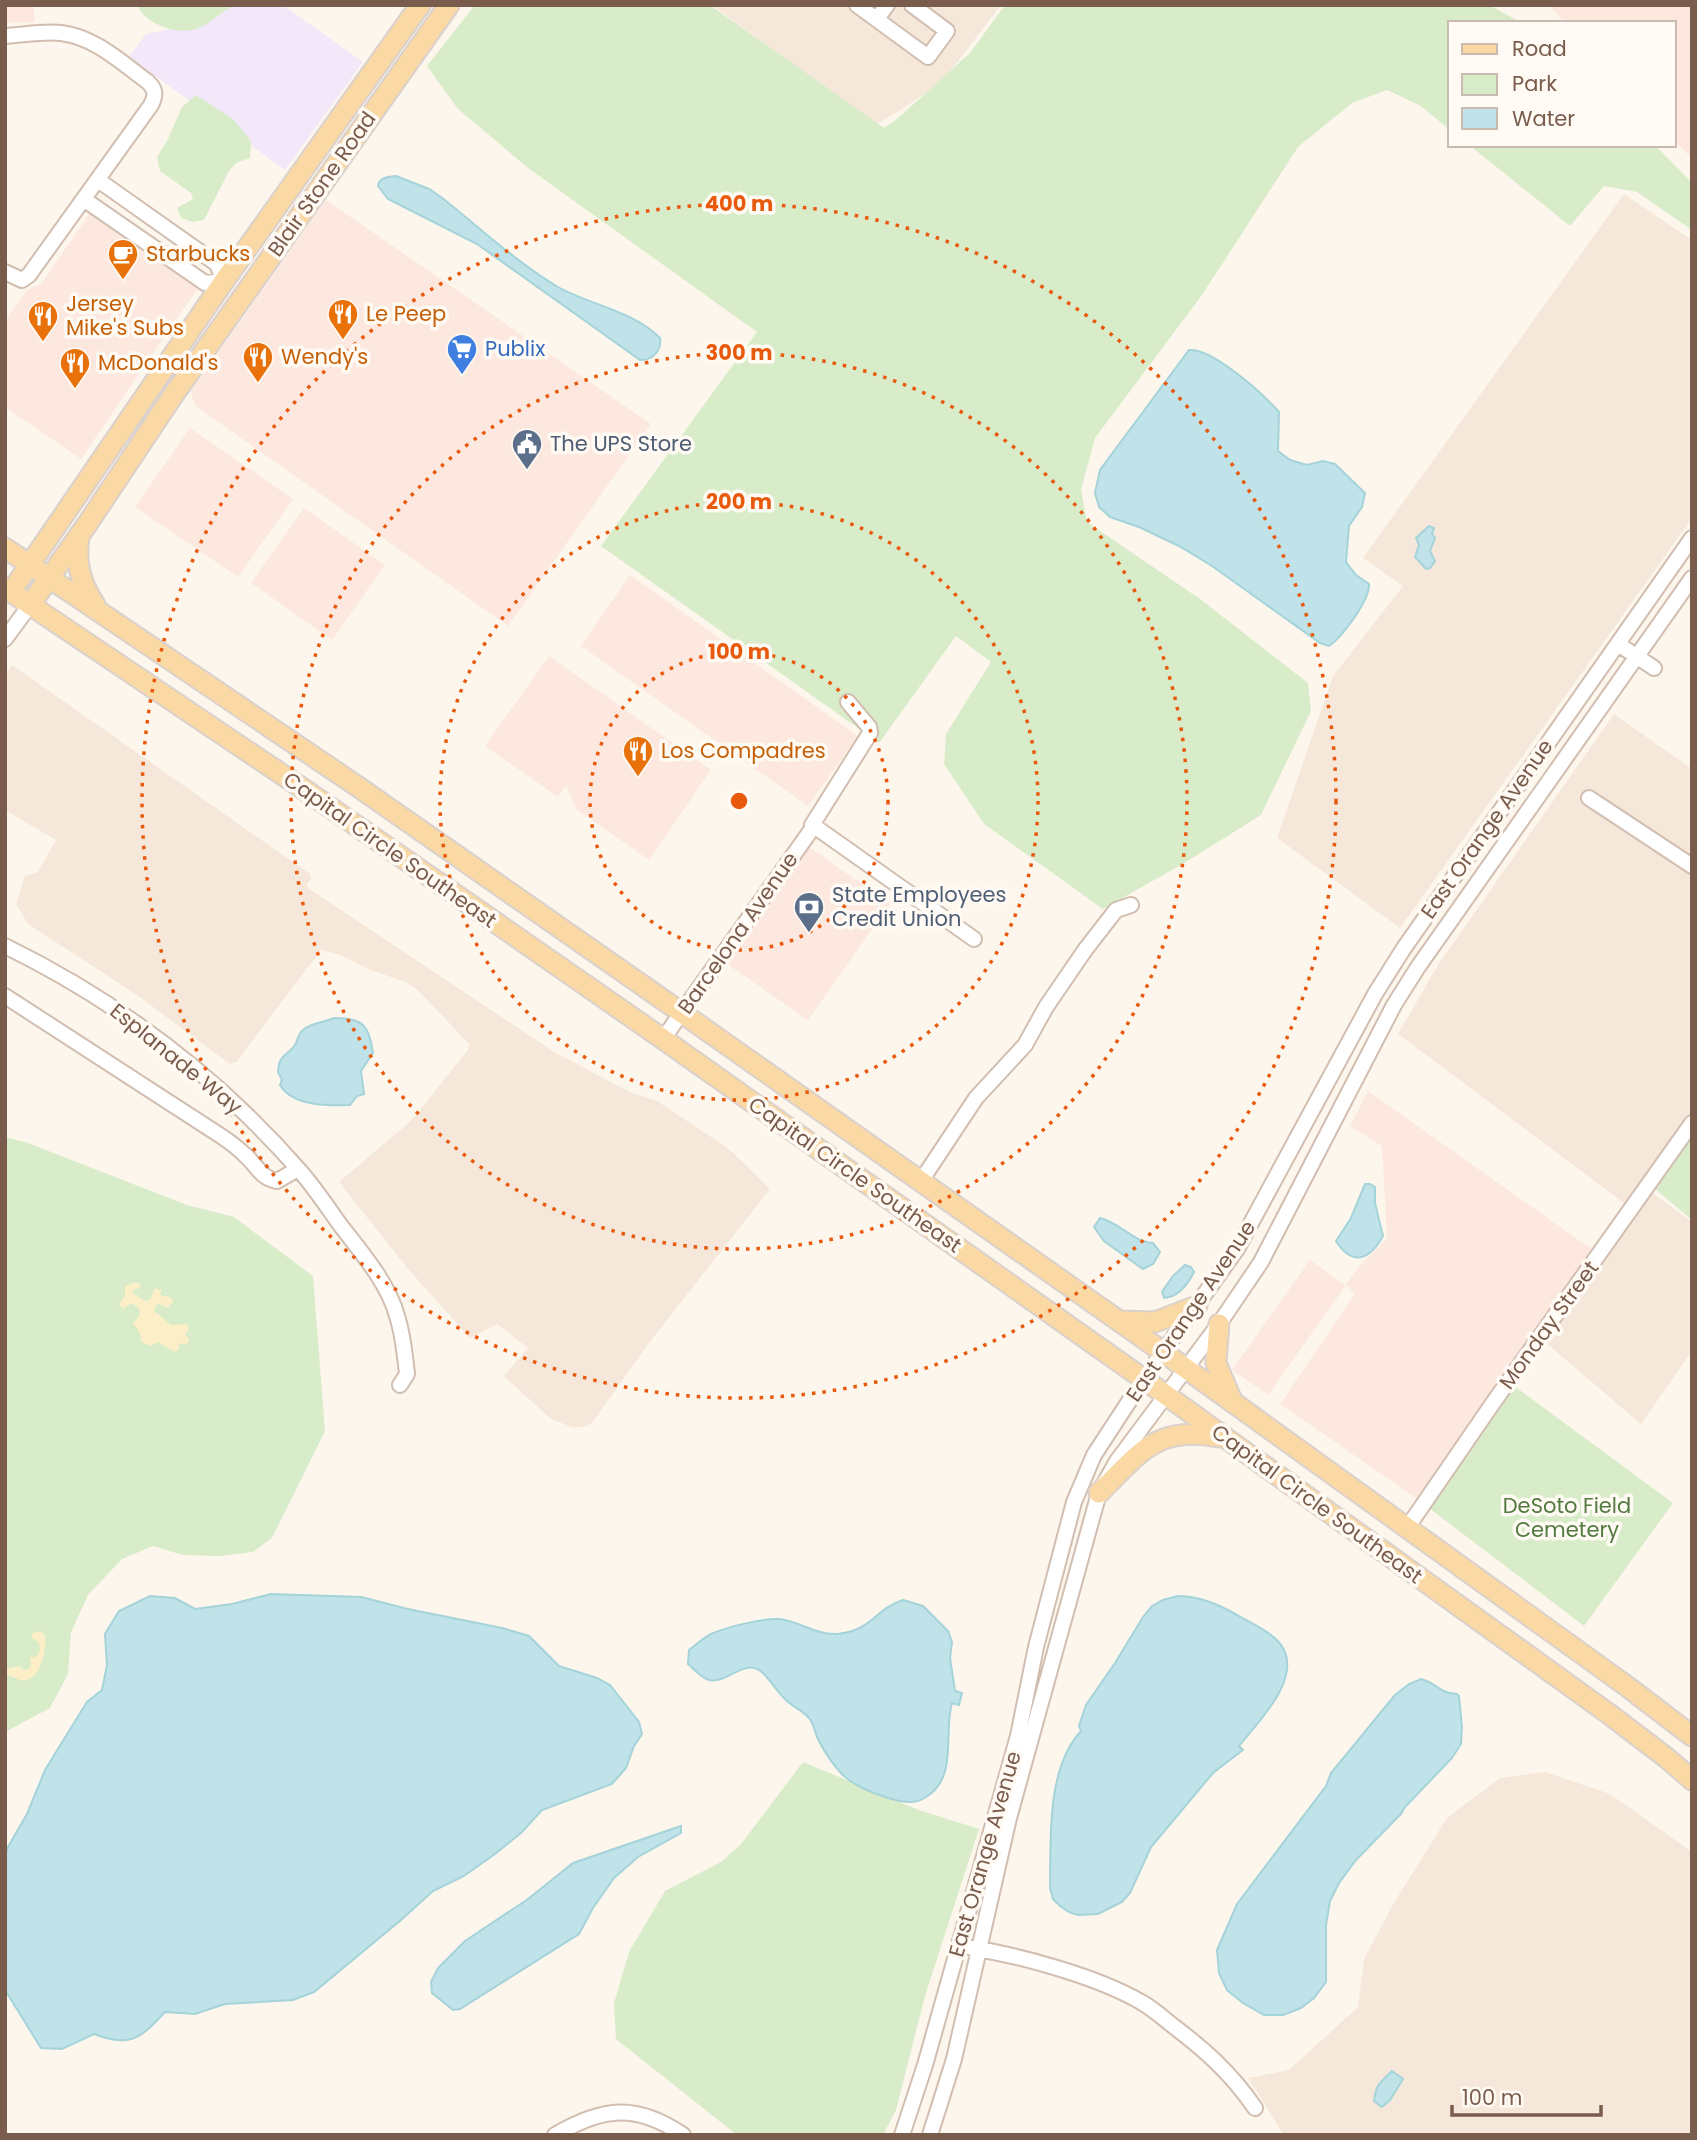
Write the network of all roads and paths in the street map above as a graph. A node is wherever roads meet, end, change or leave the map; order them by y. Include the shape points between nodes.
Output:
1 (420, 5) edge
2 (449, 5) edge
3 (857, 5) edge
4 (887, 5) edge
5 (912, 5) edge
6 (877, 19) junction
7 (5, 36) edge
8 (98, 180) junction
9 (85, 200) junction
10 (155, 220) junction
11 (142, 239) junction
12 (5, 272) edge
13 (224, 281) junction
14 (243, 295) junction
15 (80, 536) junction
16 (1692, 538) edge
17 (5, 548) edge
18 (29, 565) junction
19 (1692, 578) edge
20 (50, 579) junction
21 (7, 593) edge
22 (30, 605) junction
23 (99, 612) junction
24 (5, 639) edge
25 (1618, 644) junction
26 (1637, 656) junction
27 (1654, 668) dead end
28 (848, 702) dead end
29 (1589, 798) dead end
30 (813, 826) junction
31 (1692, 866) edge
32 (1132, 905) dead end
33 (974, 939) dead end
34 (5, 946) edge
35 (5, 996) edge
36 (682, 1013) junction
37 (663, 1040) junction
38 (1692, 1123) edge
39 (298, 1169) junction
40 (921, 1181) junction
41 (1197, 1306) junction
42 (1119, 1321) junction
43 (1219, 1324) junction
44 (1163, 1352) junction
45 (1186, 1370) junction
46 (1143, 1380) junction
47 (400, 1385) dead end
48 (1166, 1395) junction
49 (1233, 1404) junction
50 (1225, 1438) junction
51 (1099, 1493) junction
52 (1407, 1528) junction
53 (1692, 1736) edge
54 (1684, 1768) edge
55 (1692, 1780) edge
56 (959, 1946) junction
57 (979, 1949) junction
58 (1255, 2108) dead end
59 (555, 2135) edge
60 (683, 2135) edge
61 (902, 2135) edge
62 (930, 2135) edge

1 - 13 main road, Blair Stone Road
2 - 14 main road, Blair Stone Road
3 - 6 street
4 - 6 street
5 - 6 street via 947,31 928,57
7 - 8 street via 76,36 99,46 153,87 151,105
8 - 9 street
8 - 10 street
9 - 11 street
9 - 12 street via 29,275 22,280
10 - 11 street
10 - 13 street via 217,264
11 - 13 street via 205,283
13 - 14 main road
13 - 18 main road, Blair Stone Road
14 - 15 main road, Blair Stone Road
15 - 20 main road, Blair Stone Road
15 - 23 main road via 79,573
16 - 25 street, East Orange Avenue
17 - 18 main road, Capital Circle Southeast
18 - 20 main road, Capital Circle Southeast
18 - 21 main road, Blair Stone Road
19 - 26 street, East Orange Avenue
20 - 22 main road, Blair Stone Road
20 - 23 main road, Capital Circle Southeast
21 - 22 main road, Capital Circle Southeast
22 - 24 street, Blair Stone Road
22 - 37 main road, Capital Circle Southeast
23 - 36 main road, Capital Circle Southeast
25 - 26 street
25 - 41 street, East Orange Avenue via 1375,994 1237,1250
26 - 27 street
26 - 43 street, East Orange Avenue via 1394,1005 1281,1228
28 - 30 street, Barcelona Avenue via 870,733
29 - 31 street
30 - 33 street
30 - 36 street, Barcelona Avenue
32 - 40 street via 1116,910 1085,950 1025,1045 976,1098
34 - 39 street, Esplanade Way via 110,1004 162,1042 223,1091
35 - 39 street via 221,1136 268,1180 276,1181
36 - 37 street, Barcelona Avenue
36 - 40 main road, Capital Circle Southeast
37 - 46 main road, Capital Circle Southeast
38 - 52 street, Monday Street
39 - 47 street, Esplanade Way via 377,1274 397,1314 407,1374
40 - 42 main road, Capital Circle Southeast
41 - 42 main road via 1155,1322
41 - 44 street, East Orange Avenue
42 - 44 main road, Capital Circle Southeast
43 - 45 street, East Orange Avenue
43 - 49 main road via 1216,1363
44 - 45 main road, Capital Circle Southeast
44 - 46 street, East Orange Avenue
45 - 48 street, East Orange Avenue
45 - 49 main road, Capital Circle Southeast
46 - 48 main road, Capital Circle Southeast
46 - 56 street, East Orange Avenue via 1094,1455 1074,1502 1018,1736
48 - 50 main road, Capital Circle Southeast
48 - 51 street, East Orange Avenue
49 - 52 main road, Capital Circle Southeast
50 - 51 main road via 1198,1433 1168,1436 1140,1453
50 - 54 main road, Capital Circle Southeast
51 - 57 street, East Orange Avenue via 1009,1818
52 - 53 main road, Capital Circle Southeast
54 - 55 main road, Capital Circle Southeast
56 - 57 street
56 - 61 street, East Orange Avenue
57 - 58 street via 1063,1971 1142,2002 1208,2053 1235,2079
57 - 62 street, East Orange Avenue via 954,2059
59 - 60 street via 598,2114 622,2112 651,2116

